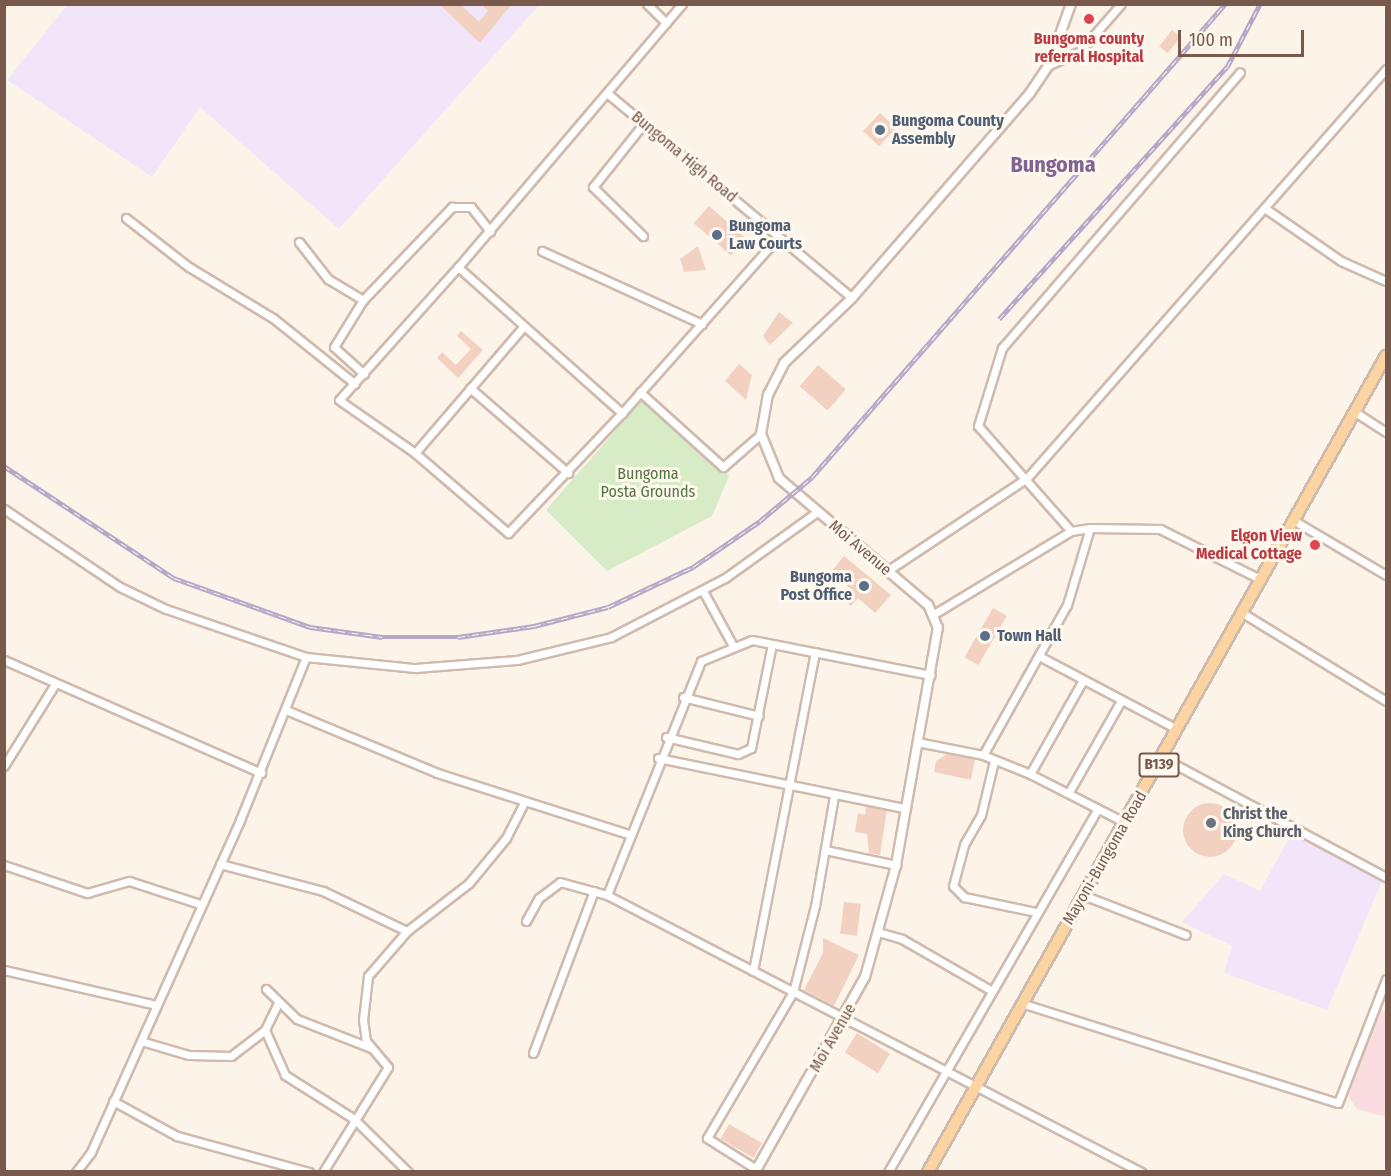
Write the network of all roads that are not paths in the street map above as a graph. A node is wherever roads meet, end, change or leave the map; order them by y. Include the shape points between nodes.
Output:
1 (646, 4) edge
2 (682, 4) edge
3 (1071, 4) edge
4 (1121, 4) edge
5 (666, 23) junction
6 (1049, 65) junction
7 (1386, 69) edge
8 (1240, 72) dead end
9 (607, 93) junction
10 (644, 123) junction
11 (1266, 209) junction
12 (126, 218) dead end
13 (490, 231) junction
14 (643, 236) dead end
15 (778, 237) junction
16 (299, 242) dead end
17 (542, 251) dead end
18 (458, 267) junction
19 (1386, 281) edge
20 (852, 298) junction
21 (363, 300) junction
22 (702, 324) junction
23 (522, 328) junction
24 (1386, 356) edge
25 (364, 374) junction
26 (355, 384) junction
27 (470, 388) junction
28 (640, 392) junction
29 (1355, 412) junction
30 (622, 413) junction
31 (1386, 432) edge
32 (761, 434) junction
33 (415, 453) junction
34 (568, 472) junction
35 (1027, 478) junction
36 (4, 508) edge
37 (817, 512) junction
38 (1293, 520) junction
39 (1090, 528) junction
40 (1071, 531) junction
41 (887, 571) junction
42 (1386, 575) edge
43 (1260, 579) junction
44 (703, 591) junction
45 (1241, 612) junction
46 (934, 614) junction
47 (732, 644) junction
48 (772, 644) junction
49 (815, 652) junction
50 (1039, 656) junction
51 (306, 657) junction
52 (4, 660) edge
53 (931, 675) junction
54 (1083, 680) junction
55 (55, 684) junction
56 (683, 697) junction
57 (1121, 701) junction
58 (1386, 701) edge
59 (286, 710) junction
60 (759, 716) junction
61 (1177, 729) junction
62 (666, 737) junction
63 (917, 742) junction
64 (982, 755) junction
65 (658, 758) junction
66 (1163, 758) junction
67 (994, 760) junction
68 (4, 766) edge
69 (261, 773) junction
70 (1030, 774) junction
71 (787, 787) junction
72 (1069, 792) junction
73 (834, 796) junction
74 (524, 803) junction
75 (904, 808) junction
76 (1098, 809) junction
77 (1126, 824) junction
78 (628, 834) junction
79 (825, 850) junction
80 (220, 864) junction
81 (4, 865) edge
82 (896, 865) junction
83 (1386, 877) edge
84 (594, 891) junction
85 (1083, 894) junction
86 (607, 895) junction
87 (200, 904) junction
88 (1036, 912) junction
89 (526, 921) dead end
90 (407, 931) junction
91 (878, 932) junction
92 (1186, 935) dead end
93 (4, 970) edge
94 (753, 971) junction
95 (1386, 979) edge
96 (266, 989) dead end
97 (992, 991) junction
98 (793, 992) junction
99 (1021, 1002) junction
100 (157, 1005) junction
101 (277, 1005) junction
102 (844, 1018) junction
103 (265, 1030) junction
104 (141, 1041) junction
105 (371, 1048) junction
106 (533, 1053) dead end
107 (945, 1072) junction
108 (976, 1086) junction
109 (113, 1101) junction
110 (354, 1119) junction
111 (755, 1170) edge
112 (76, 1172) edge
113 (309, 1172) edge
114 (323, 1172) edge
115 (408, 1172) edge
116 (888, 1172) edge
117 (928, 1172) edge
118 (1140, 1172) edge

1 - 5 street
2 - 5 street
3 - 6 street
4 - 6 street via 1080,51
5 - 9 street
6 - 20 street via 983,151
7 - 11 street
8 - 35 street via 1002,348 978,426
9 - 10 street, Bungoma High Road
9 - 13 street
10 - 14 street via 593,187
10 - 15 street, Bungoma High Road
11 - 19 street via 1341,261
11 - 35 street
12 - 26 street via 189,267 273,318
13 - 18 street
13 - 21 street via 471,207 452,207
15 - 20 street, Bungoma High Road
15 - 22 street
16 - 21 street via 328,279
17 - 22 street
18 - 23 street
18 - 25 street
20 - 32 street via 784,363 768,395
21 - 25 street via 334,347
22 - 28 street
23 - 27 street
23 - 30 street
24 - 29 main road, Mayoni-Bungoma Road / B139
25 - 26 street
26 - 33 street via 339,400
27 - 33 street
27 - 34 street
28 - 30 street
28 - 32 street via 723,467
29 - 31 street
29 - 38 main road, Mayoni-Bungoma Road / B139
30 - 34 street
32 - 37 street, Moi Avenue via 779,478
33 - 34 street via 508,533
35 - 40 street
35 - 41 street
36 - 51 street via 120,587 166,609
37 - 41 street, Moi Avenue
37 - 44 street via 783,542
38 - 42 street
38 - 43 main road, Mayoni-Bungoma Road / B139
39 - 40 street
39 - 43 street via 1161,529
39 - 50 street via 1071,597
40 - 46 street
41 - 46 street, Moi Avenue
43 - 45 main road, Mayoni-Bungoma Road / B139
44 - 47 street
44 - 51 street via 611,637 517,660 415,668
45 - 58 street
45 - 61 main road, Mayoni-Bungoma Road / B139
46 - 53 street, Moi Avenue via 938,640
47 - 48 street
47 - 56 street via 701,661
48 - 49 street
48 - 60 street
49 - 53 street
49 - 71 street
50 - 54 street
50 - 64 street
51 - 59 street
52 - 55 street
53 - 63 street, Moi Avenue
54 - 57 street
54 - 70 street
55 - 68 street
55 - 69 street
56 - 60 street
56 - 62 street
57 - 61 street
57 - 72 street
59 - 69 street
59 - 74 street
60 - 62 street via 751,748 738,754
61 - 66 main road, Mayoni-Bungoma Road / B139
62 - 65 street
63 - 64 street
63 - 75 street, Moi Avenue
64 - 67 street
65 - 71 street
65 - 78 street
66 - 77 main road, Mayoni-Bungoma Road / B139
66 - 83 street
67 - 70 street
67 - 88 street via 981,815 964,845 953,886 964,897
69 - 80 street
70 - 72 street
71 - 73 street
71 - 94 street
72 - 76 street
73 - 75 street
73 - 79 street
74 - 78 street
74 - 90 street via 506,838 469,883
75 - 82 street, Moi Avenue
76 - 77 street
76 - 88 street
77 - 85 main road, Mayoni-Bungoma Road / B139
78 - 86 street
79 - 82 street
79 - 98 street
80 - 87 street
80 - 90 street via 323,891
81 - 87 street via 87,893 129,881
82 - 91 street, Moi Avenue
84 - 86 street
84 - 89 street via 560,882 539,898
84 - 106 street
85 - 92 street
85 - 99 main road, Mayoni-Bungoma Road / B139
86 - 94 street
87 - 100 street
88 - 97 street
90 - 105 street via 368,976 363,1020
91 - 97 street via 902,939
91 - 102 street, Moi Avenue via 865,977
93 - 100 street
94 - 98 street
95 - 99 street via 1338,1103
96 - 101 street
97 - 107 street
98 - 102 street
98 - 111 street via 707,1138
99 - 108 main road, Mayoni-Bungoma Road / B139
100 - 104 street
101 - 103 street
101 - 105 street
102 - 107 street
102 - 111 street, Moi Avenue
103 - 104 street via 231,1056 189,1055
103 - 110 street via 285,1075
104 - 109 street
105 - 110 street via 388,1067
107 - 108 street
107 - 116 street
108 - 117 main road, Mayoni-Bungoma Road / B139
108 - 118 street
109 - 112 street
109 - 113 street via 177,1136
110 - 114 street
110 - 115 street

